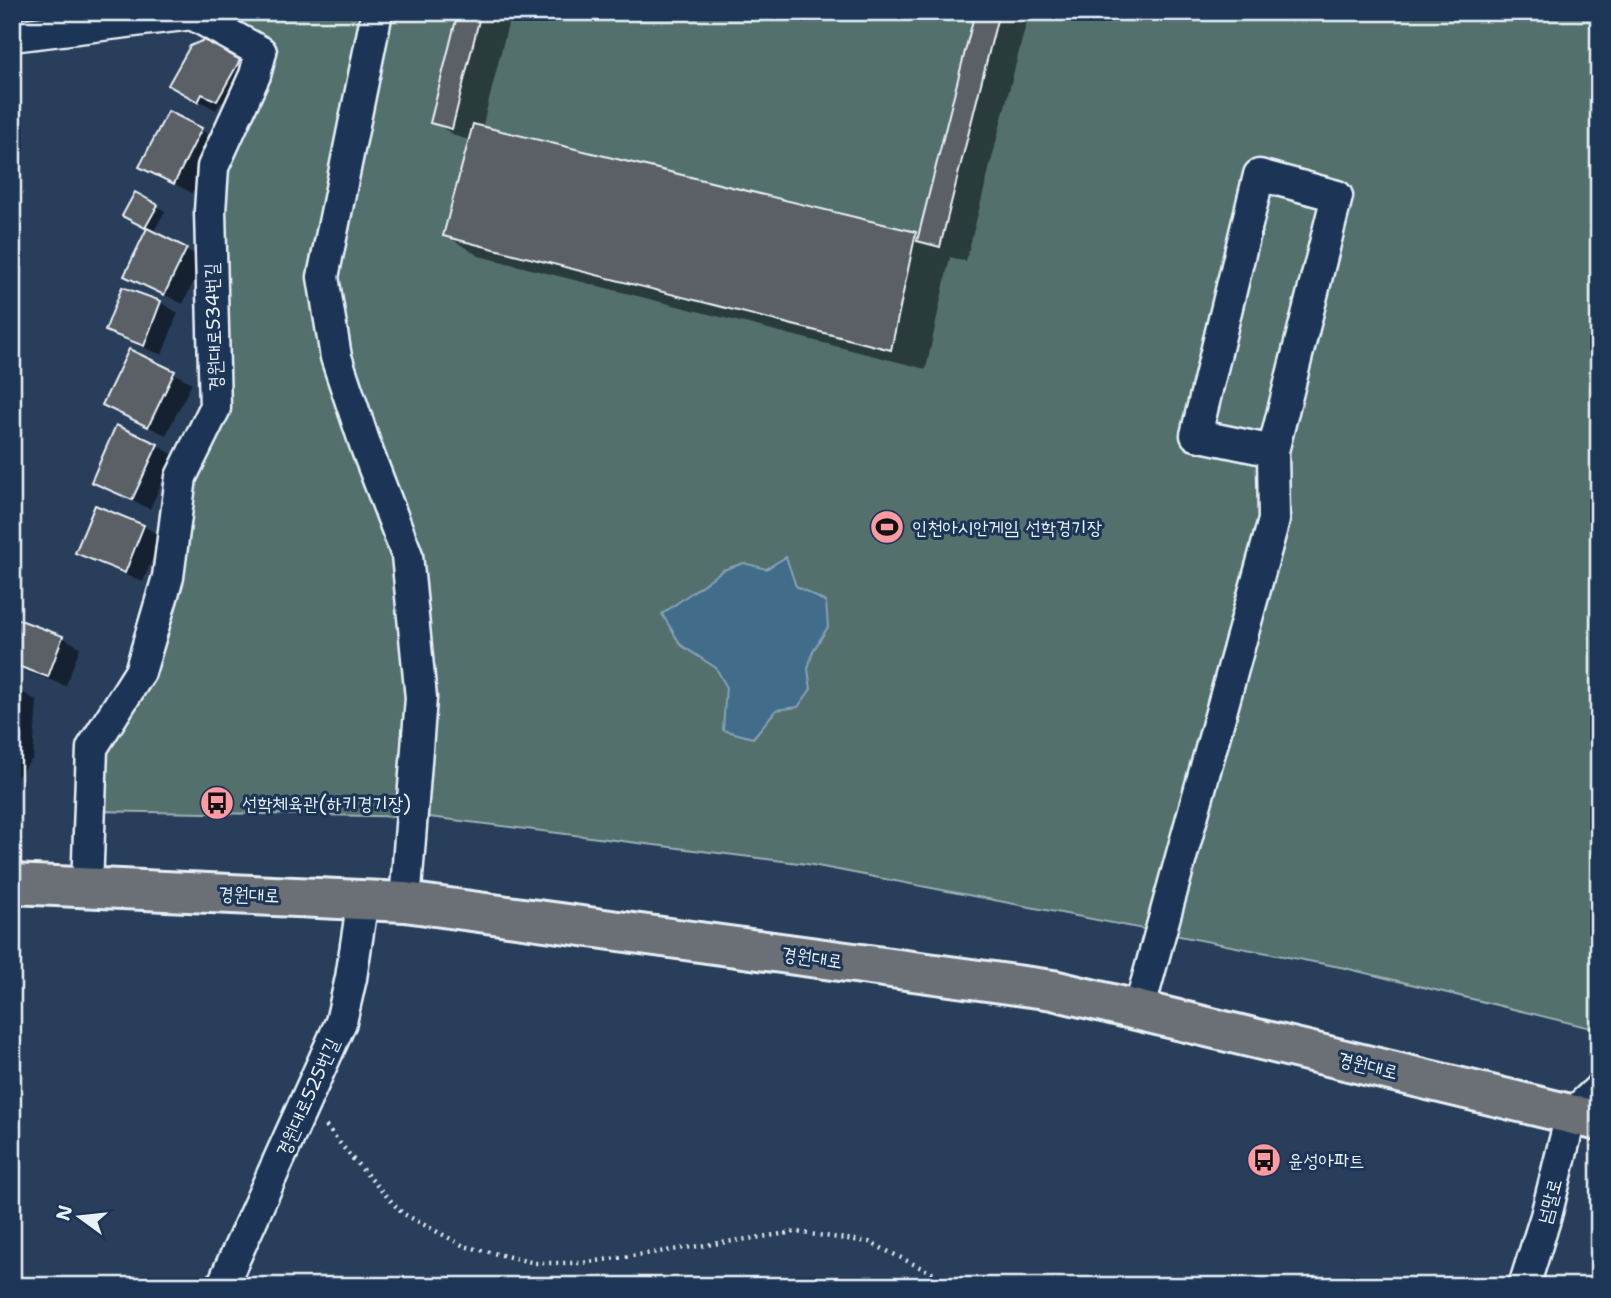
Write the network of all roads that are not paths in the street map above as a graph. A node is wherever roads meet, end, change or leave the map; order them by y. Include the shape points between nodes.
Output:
1 (377, 12) edge
2 (12, 36) edge
3 (1273, 451) junction
4 (12, 884) edge
5 (87, 888) junction
6 (363, 899) junction
7 (405, 902) junction
8 (1139, 1010) junction
9 (1599, 1089) edge
10 (1585, 1118) edge
11 (222, 1286) edge
12 (1524, 1286) edge

1 - 7 street via 323,277 335,357 407,555 421,698
2 - 5 street, 경원대로534번길 via 192,14 261,52 213,167 215,408 181,477 168,577 140,672 92,748
3 - 3 street via 1337,196 1259,175 1196,435
3 - 8 street via 1274,520
4 - 5 main road, 경원대로
5 - 6 main road, 경원대로
6 - 7 main road, 경원대로
6 - 11 street, 경원대로525번길 via 341,1022
7 - 8 main road, 경원대로 via 1053,990
8 - 10 main road, 경원대로
9 - 10 street
10 - 12 street, 넘말로

